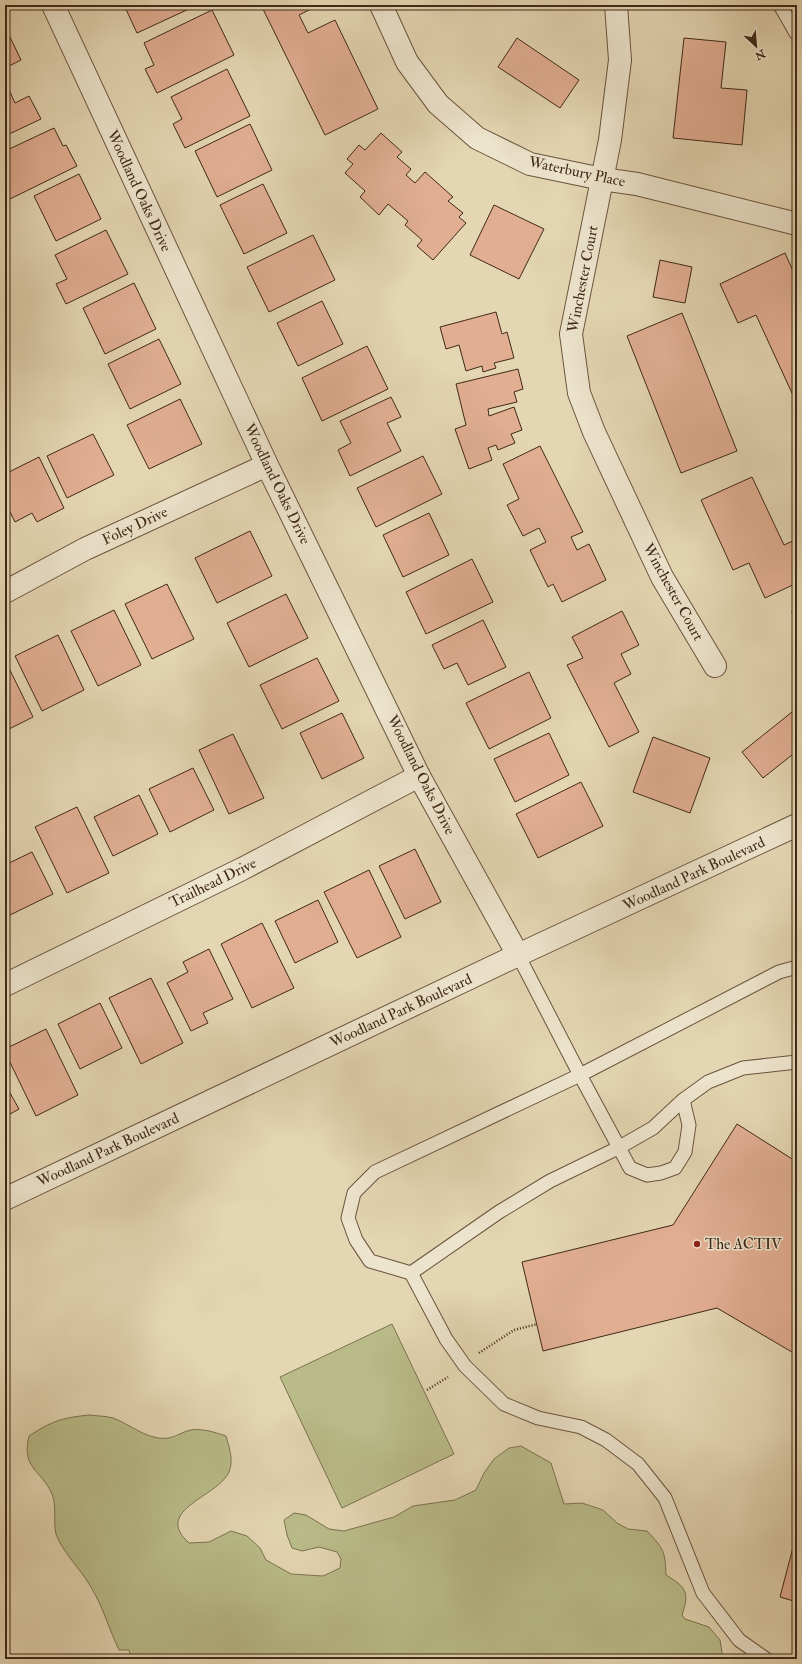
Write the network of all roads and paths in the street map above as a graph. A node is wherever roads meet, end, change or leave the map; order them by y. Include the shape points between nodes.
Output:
1 (52, 5) edge
2 (381, 5) edge
3 (616, 5) edge
4 (780, 5) edge
5 (796, 33) edge
6 (602, 179) junction
7 (797, 224) edge
8 (267, 464) junction
9 (5, 592) edge
10 (715, 666) dead end
11 (419, 776) junction
12 (797, 825) edge
13 (518, 955) junction
14 (797, 967) edge
15 (5, 986) edge
16 (797, 1062) edge
17 (580, 1075) junction
18 (683, 1100) junction
19 (618, 1148) junction
20 (5, 1199) edge
21 (411, 1273) junction
22 (766, 1659) edge

1 - 8 street, Woodland Oaks Drive
2 - 6 street, Waterbury Place via 407,62 438,104 477,138 530,164
3 - 6 street, Winchester Court via 620,60 610,140
4 - 5 lane
6 - 7 street, Waterbury Place via 637,184
6 - 10 street, Winchester Court via 571,334 579,393 594,432 662,577
8 - 9 street, Foley Drive via 85,549
8 - 11 street, Woodland Oaks Drive
11 - 13 street, Woodland Oaks Drive
11 - 15 street, Trailhead Drive via 242,869
12 - 13 street, Woodland Park Boulevard
13 - 17 lane
13 - 20 street, Woodland Park Boulevard
14 - 17 lane via 779,972
16 - 18 lane via 743,1068 708,1082
17 - 19 lane
17 - 21 lane via 375,1172 354,1193 348,1218 356,1240 370,1261
18 - 19 lane via 653,1128
18 - 19 lane via 689,1125 685,1152 675,1168 647,1175 630,1168
19 - 21 lane via 550,1181 505,1208
21 - 22 lane via 446,1340 467,1369 504,1404 538,1418 581,1427 606,1440 638,1464 665,1498 703,1593 739,1640

